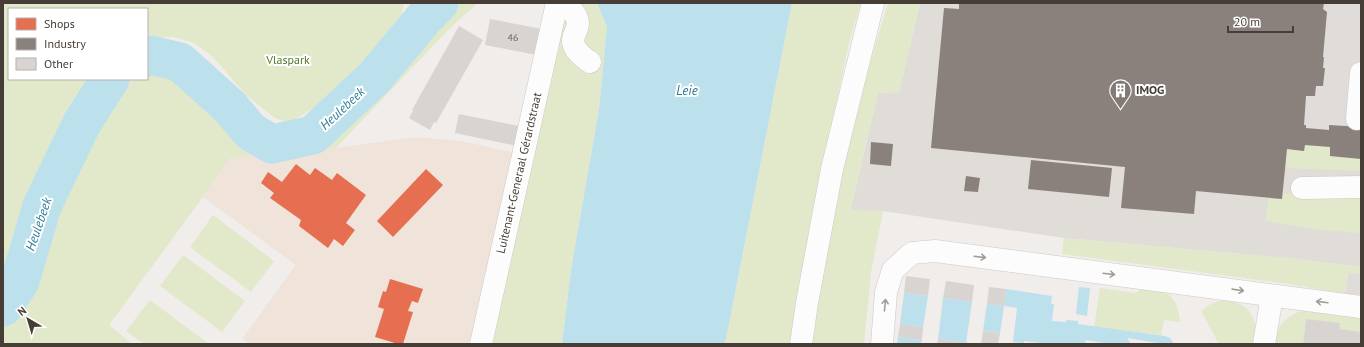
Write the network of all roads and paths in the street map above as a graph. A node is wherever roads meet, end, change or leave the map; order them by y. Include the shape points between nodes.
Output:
1 (873, 3) edge
2 (560, 4) edge
3 (590, 62) dead end
4 (1361, 73) edge
5 (1357, 119) dead end
6 (1302, 188) dead end
7 (1361, 188) edge
8 (1272, 296) junction
9 (1361, 307) edge
10 (481, 344) edge
11 (801, 344) edge
12 (882, 344) edge
13 (1264, 344) edge

1 - 11 street via 832,169
2 - 3 street via 570,8 575,14 579,26 574,36 574,47
2 - 10 street, Luitenant-Generaal Gérardstraat
4 - 5 street
6 - 7 street
9 -> 8 street
12 -> 8 street via 886,292 893,270 912,253 935,251
8 - 13 street

